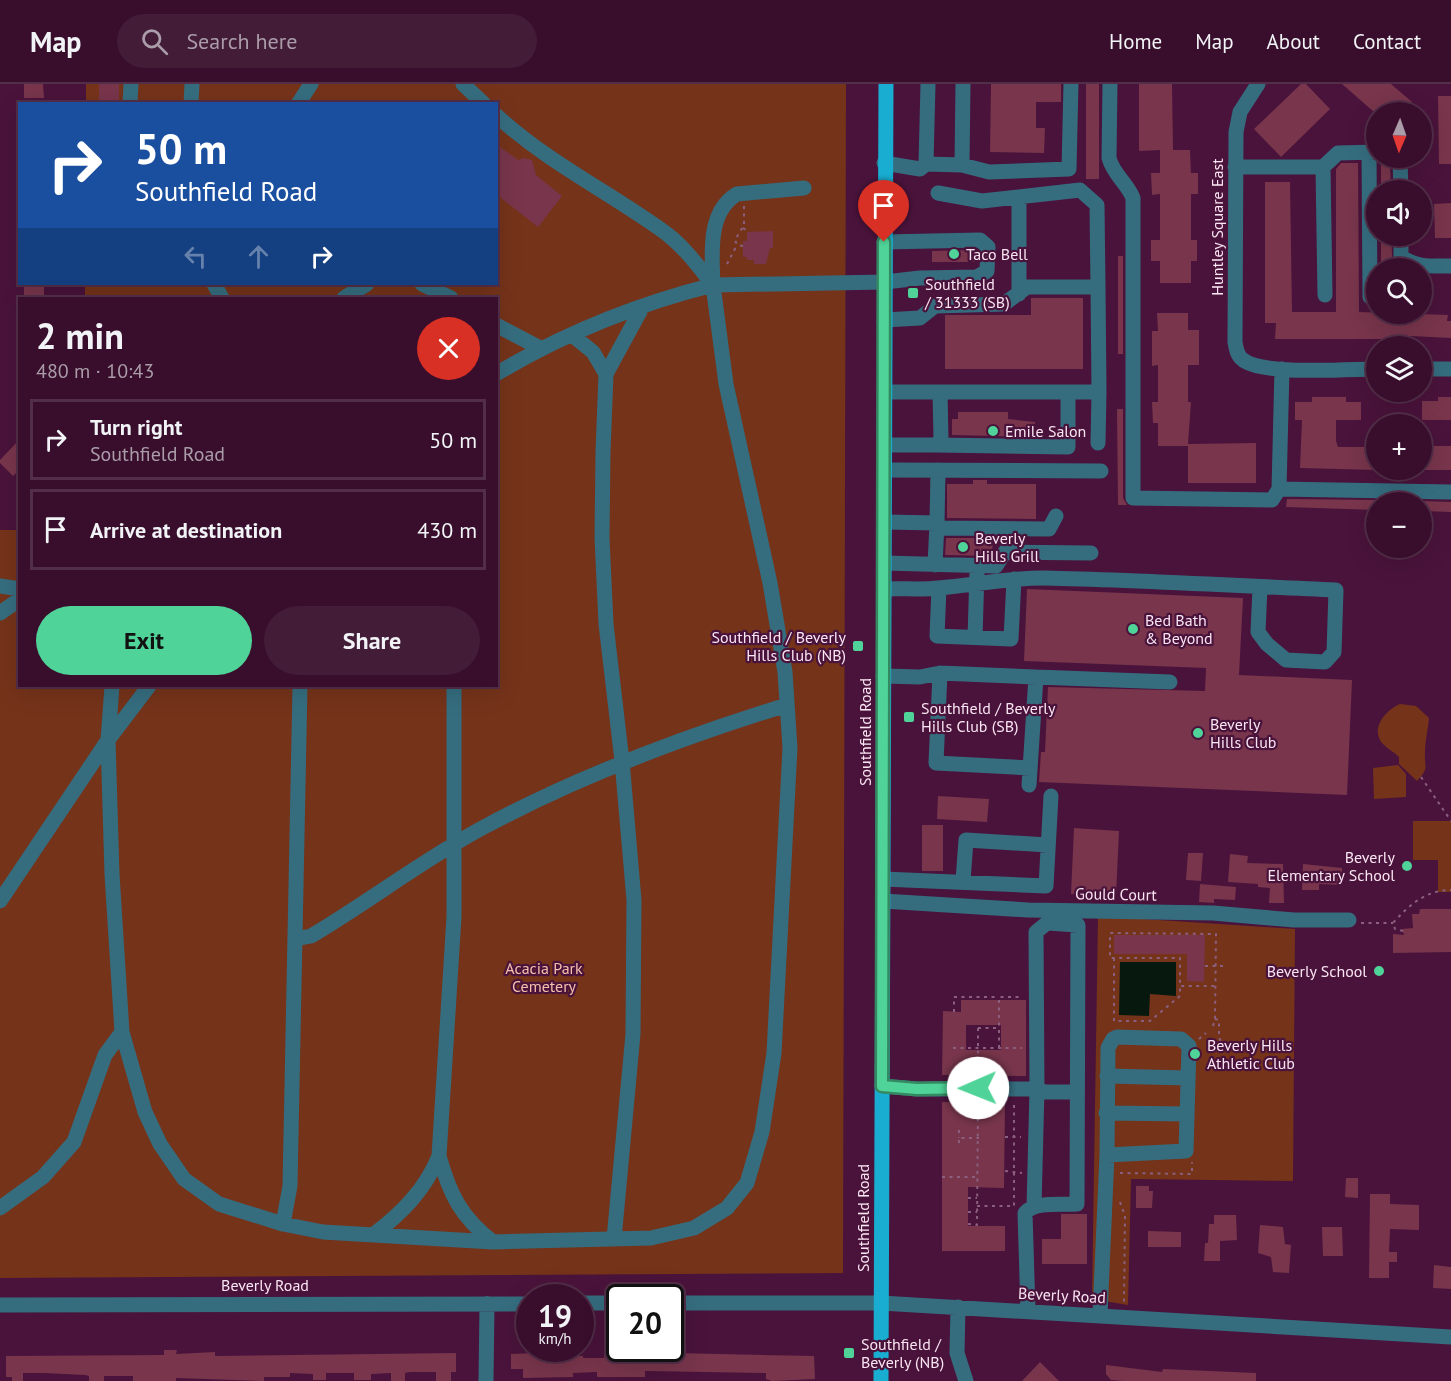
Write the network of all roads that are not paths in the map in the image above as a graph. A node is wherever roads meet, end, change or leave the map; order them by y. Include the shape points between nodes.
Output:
1 (131, 84) edge
2 (192, 84) edge
3 (311, 84) edge
4 (463, 84) edge
5 (886, 84) edge
6 (928, 84) edge
7 (963, 84) edge
8 (1071, 84) edge
9 (1110, 84) edge
10 (1258, 84) edge
11 (130, 102) edge
12 (191, 102) edge
13 (299, 102) edge
14 (482, 102) edge
15 (498, 117) edge
16 (1366, 152) edge
17 (884, 163) junction
18 (926, 164) junction
19 (962, 165) junction
20 (1323, 166) junction
21 (1235, 167) junction
22 (1373, 168) edge
23 (804, 188) dead end
24 (938, 194) dead end
25 (1019, 197) junction
26 (884, 242) junction
27 (1401, 246) edge
28 (1371, 258) edge
29 (1451, 266) edge
30 (885, 282) junction
31 (365, 285) edge
32 (424, 285) edge
33 (713, 285) junction
34 (1098, 287) junction
35 (1019, 294) junction
36 (1325, 295) dead end
37 (346, 297) edge
38 (449, 297) edge
39 (643, 306) junction
40 (884, 320) junction
41 (498, 326) edge
42 (572, 335) junction
43 (540, 348) junction
44 (1282, 369) junction
45 (1366, 369) edge
46 (1432, 369) edge
47 (1451, 369) edge
48 (498, 373) edge
49 (606, 374) junction
50 (885, 392) junction
51 (940, 392) junction
52 (1068, 393) junction
53 (1099, 393) junction
54 (1098, 443) dead end
55 (885, 445) junction
56 (936, 445) junction
57 (885, 470) junction
58 (938, 470) junction
59 (1101, 471) dead end
60 (1279, 489) junction
61 (1451, 492) edge
62 (1056, 516) dead end
63 (885, 522) junction
64 (937, 523) junction
65 (1091, 553) dead end
66 (884, 563) junction
67 (935, 565) junction
68 (977, 566) junction
69 (1014, 579) junction
70 (977, 582) junction
71 (0, 586) edge
72 (1260, 587) junction
73 (884, 588) junction
74 (939, 588) junction
75 (18, 589) edge
76 (18, 600) edge
77 (0, 613) edge
78 (975, 637) junction
79 (940, 674) junction
80 (883, 676) junction
81 (1036, 677) junction
82 (1170, 682) dead end
83 (112, 687) edge
84 (148, 687) edge
85 (300, 687) edge
86 (454, 687) edge
87 (787, 705) junction
88 (108, 740) junction
89 (622, 761) junction
90 (1030, 768) junction
91 (1029, 785) dead end
92 (1051, 796) dead end
93 (455, 843) junction
94 (1048, 845) junction
95 (883, 879) junction
96 (963, 881) junction
97 (0, 901) edge
98 (883, 901) junction
99 (1349, 920) road end
100 (295, 939) junction
101 (122, 1032) junction
102 (1107, 1076) junction
103 (1188, 1078) junction
104 (882, 1086) junction
105 (1037, 1089) junction
106 (1077, 1092) junction
107 (1106, 1113) junction
108 (1187, 1114) junction
109 (1107, 1155) junction
110 (439, 1156) junction
111 (1034, 1207) junction
112 (0, 1208) edge
113 (283, 1224) junction
114 (373, 1235) junction
115 (614, 1239) junction
116 (493, 1242) junction
117 (684, 1303) edge
118 (881, 1303) junction
119 (487, 1304) junction
120 (516, 1304) edge
121 (0, 1305) edge
122 (958, 1307) junction
123 (1028, 1311) junction
124 (1100, 1315) junction
125 (1451, 1337) edge
126 (486, 1381) edge
127 (881, 1381) edge
128 (966, 1381) edge

1 - 11 street
2 - 12 street
3 - 13 street
4 - 14 street
5 - 17 main road, Southfield Road
6 - 18 street
7 - 19 street
8 - 19 street via 1069,169 989,172
9 - 60 street via 1109,158 1112,169 1133,198 1134,498 1272,500
10 - 21 street, Huntley Square East via 1240,112
15 - 33 street via 580,179 668,235
16 - 20 street via 1338,153
17 - 18 street via 921,169
17 - 26 main road, Southfield Road
18 - 19 street
20 - 21 street
20 - 36 street
21 - 44 street, Huntley Square East via 1235,342 1238,354 1248,363
22 - 28 street
23 - 33 street via 744,193 729,199 717,216
24 - 25 street via 982,201
25 - 34 street via 1080,190 1097,205
25 - 35 street
26 - 30 main road, Southfield Road
26 - 30 street via 980,240 988,247 989,256 987,271 977,277
27 - 29 street via 1401,256 1409,262
30 - 33 street
30 - 40 main road, Southfield Road
31 - 37 street
32 - 38 street
33 - 39 street
33 - 87 street via 726,384 770,583
34 - 35 street via 1027,287
34 - 53 street
35 - 40 street via 1004,304 935,306 920,318
39 - 42 street
39 - 49 street
40 - 50 main road, Southfield Road
41 - 43 street
42 - 43 street
42 - 49 street via 593,352
43 - 48 street
44 - 45 street
44 - 60 street
46 - 47 street
49 - 89 street via 604,581
50 - 51 street
50 - 55 main road, Southfield Road
51 - 52 street
51 - 56 street via 941,439
52 - 53 street
52 - 56 street via 1068,447
53 - 54 street
55 - 56 street
55 - 57 main road, Southfield Road
57 - 58 street
57 - 63 main road, Southfield Road
58 - 59 street
58 - 64 street
60 - 61 street
62 - 64 street via 1049,529 941,528
63 - 64 street
63 - 66 main road, Southfield Road
64 - 67 street
65 - 68 street via 1005,552 996,566
66 - 67 street
66 - 73 main road, Southfield Road
67 - 68 street
68 - 70 street
69 - 70 street
69 - 72 street
69 - 78 street via 1011,639
70 - 74 street
70 - 78 street
71 - 75 street
72 - 72 street via 1336,590 1334,652 1325,662 1286,660 1267,644 1258,632
73 - 74 street
73 - 80 main road, Southfield Road
74 - 78 street via 937,636
76 - 77 street
79 - 80 street
79 - 81 street
79 - 90 street via 936,763
80 - 95 main road, Southfield Road
81 - 82 street
81 - 90 street
83 - 88 street
84 - 88 street
85 - 100 street
86 - 93 street
87 - 89 street
87 - 115 street via 789,810 774,1053 762,1132 747,1183 727,1208 694,1228 651,1238
88 - 97 street
88 - 101 street
89 - 93 street
89 - 115 street via 633,900 633,1034
90 - 91 street
92 - 94 street
93 - 100 street via 333,923 311,936
93 - 110 street via 453,960
94 - 96 street via 1046,885
94 - 96 street via 966,840
95 - 96 street
95 - 98 main road, Southfield Road
98 - 99 street, Gould Court via 1028,910
98 - 104 main road, Southfield Road
100 - 113 street via 290,1186
101 - 112 street via 105,1055 74,1142 43,1177
101 - 113 street via 145,1112 160,1144 184,1179 219,1204
102 - 103 street
102 - 103 street via 1108,1048 1113,1039 1170,1038 1181,1039 1189,1046
102 - 107 street
103 - 108 street
104 - 105 street
104 - 118 main road, Southfield Road
105 - 106 street
105 - 106 street via 1036,932 1047,923 1078,925
105 - 111 street
106 - 111 street via 1077,1204
107 - 108 street
107 - 109 street
108 - 109 street via 1187,1146 1182,1152
109 - 124 street
110 - 114 street via 431,1177 415,1198
110 - 116 street via 459,1209
111 - 123 street via 1025,1213 1024,1223
113 - 114 street via 323,1232
114 - 116 street
115 - 116 street
117 - 118 street, Beverly Road
118 - 122 street, Beverly Road
118 - 127 main road, Southfield Road
119 - 120 street, Beverly Road
119 - 121 street, Beverly Road
119 - 126 street
122 - 123 street, Beverly Road
122 - 128 street via 957,1353
123 - 124 street, Beverly Road
124 - 125 street, Beverly Road

